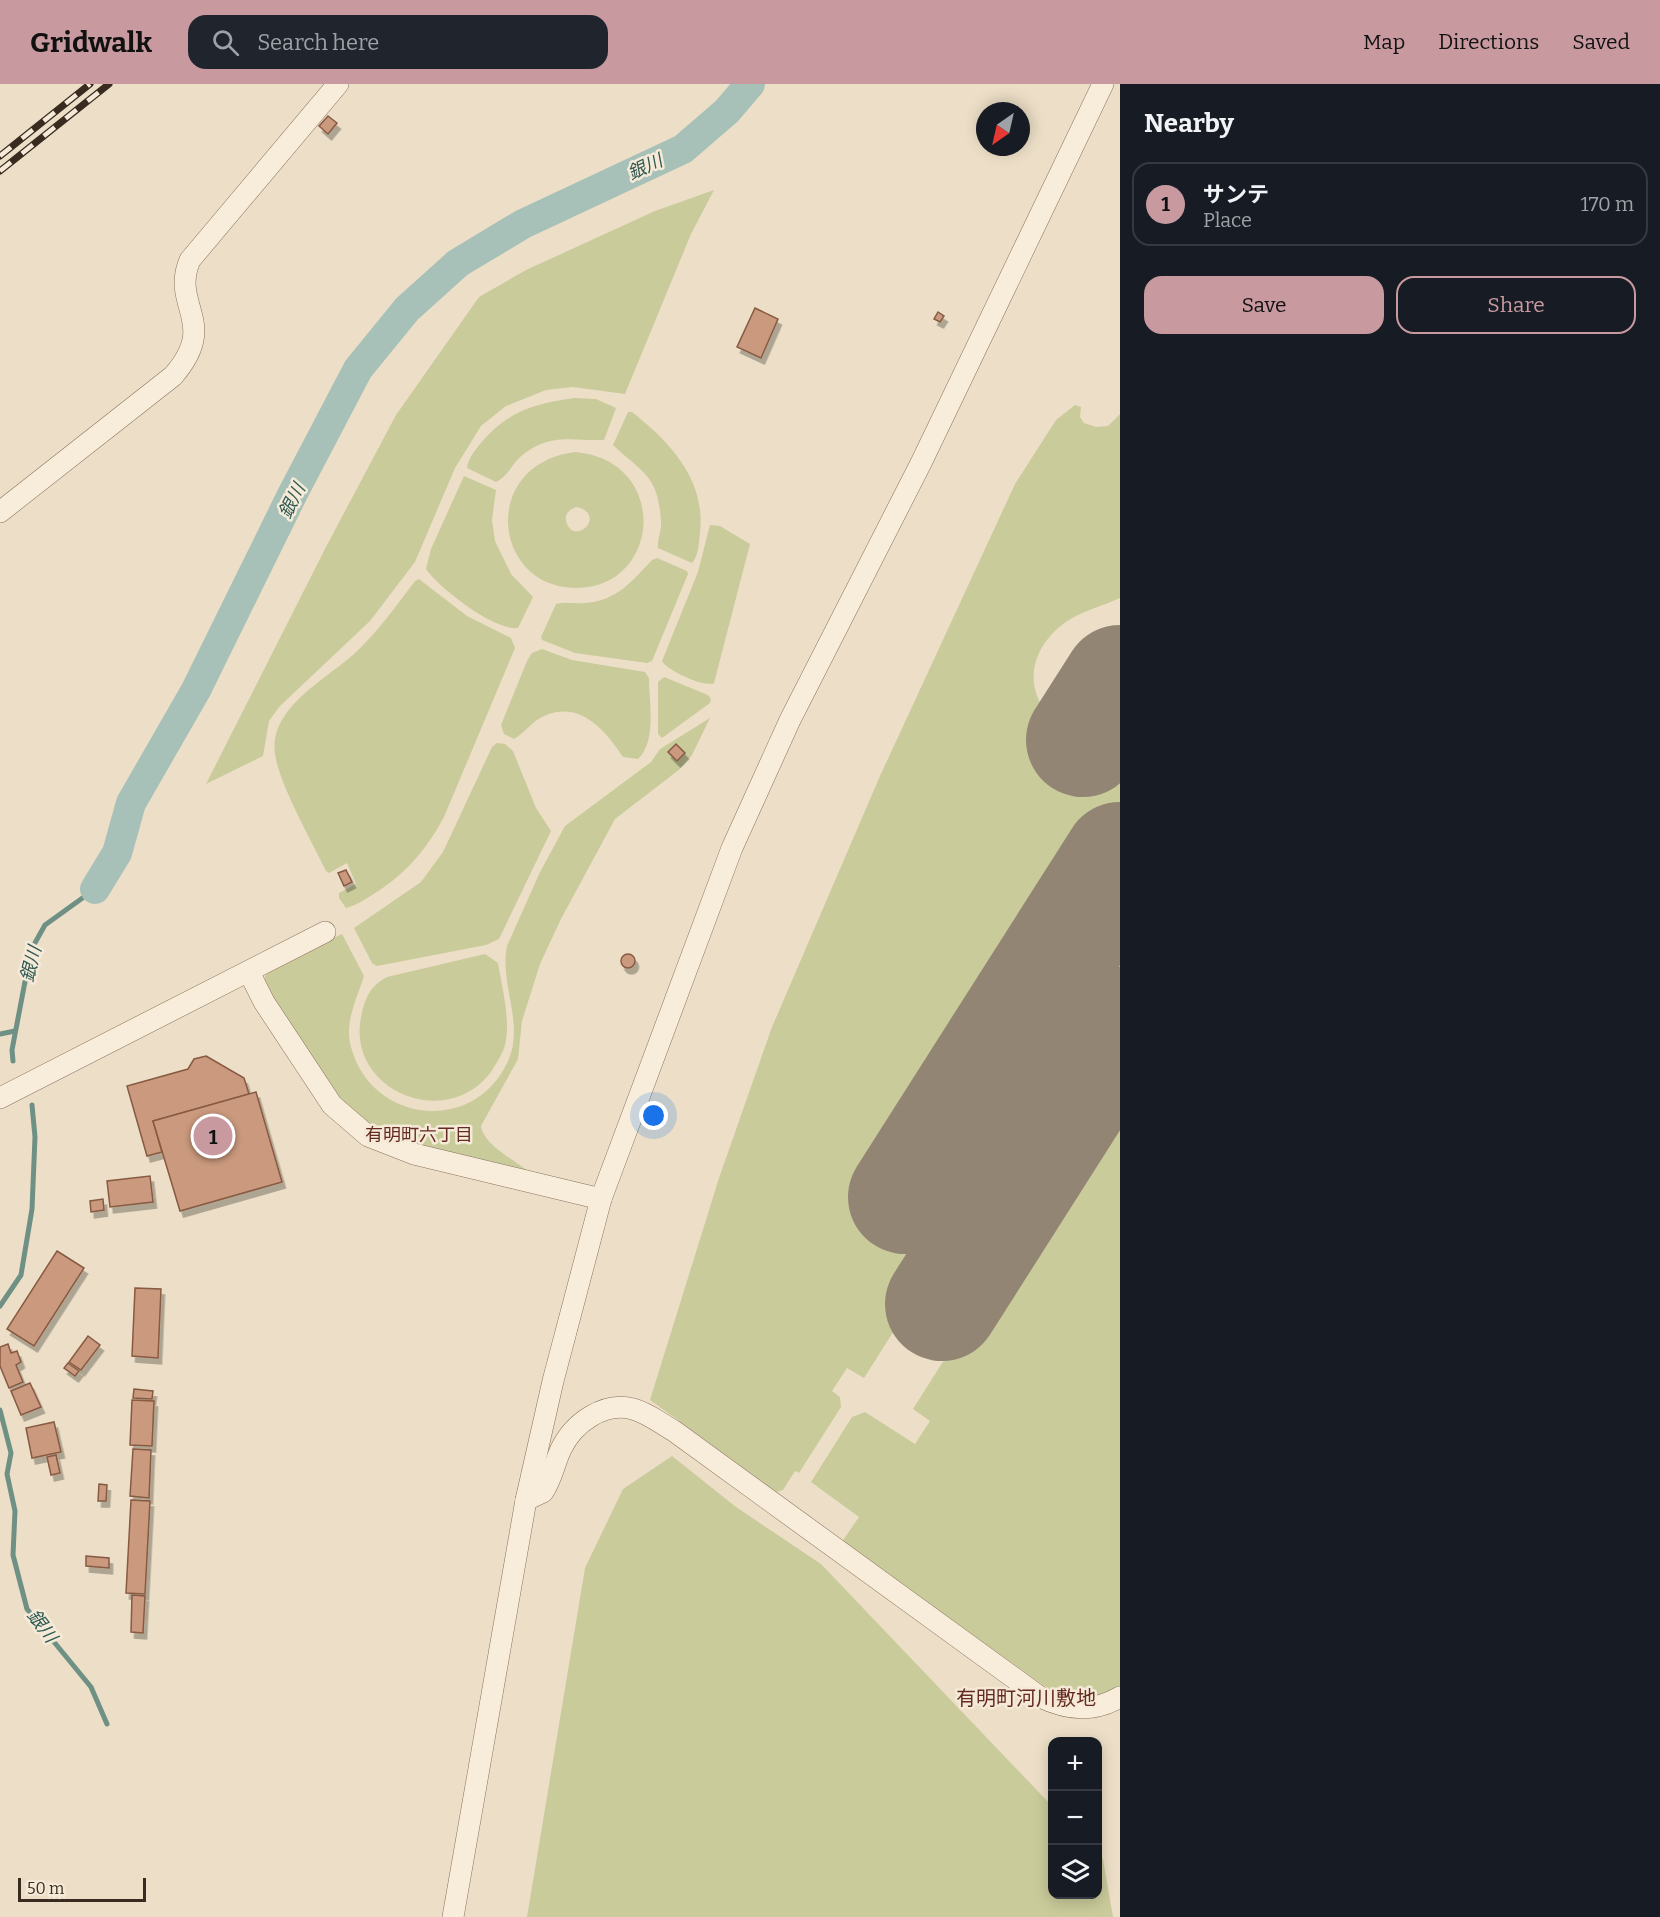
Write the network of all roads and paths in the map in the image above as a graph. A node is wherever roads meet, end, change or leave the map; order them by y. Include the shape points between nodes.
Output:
1 (338, 84) edge
2 (1103, 84) edge
3 (0, 512) edge
4 (325, 932) dead end
5 (249, 972) junction
6 (0, 1098) edge
7 (601, 1199) junction
8 (526, 1500) junction
9 (1120, 1697) edge
10 (453, 1917) edge

1 - 3 street via 190,260 184,286 193,316 194,341 187,360 173,376
2 - 7 street via 921,463 790,720 732,848
4 - 5 street
5 - 6 street
5 - 7 street via 264,1002 332,1105 368,1136 414,1154
7 - 8 street
8 - 9 street via 543,1492 569,1435 585,1420 607,1409 630,1408 674,1431 1040,1697 1060,1706 1087,1709
8 - 10 street

